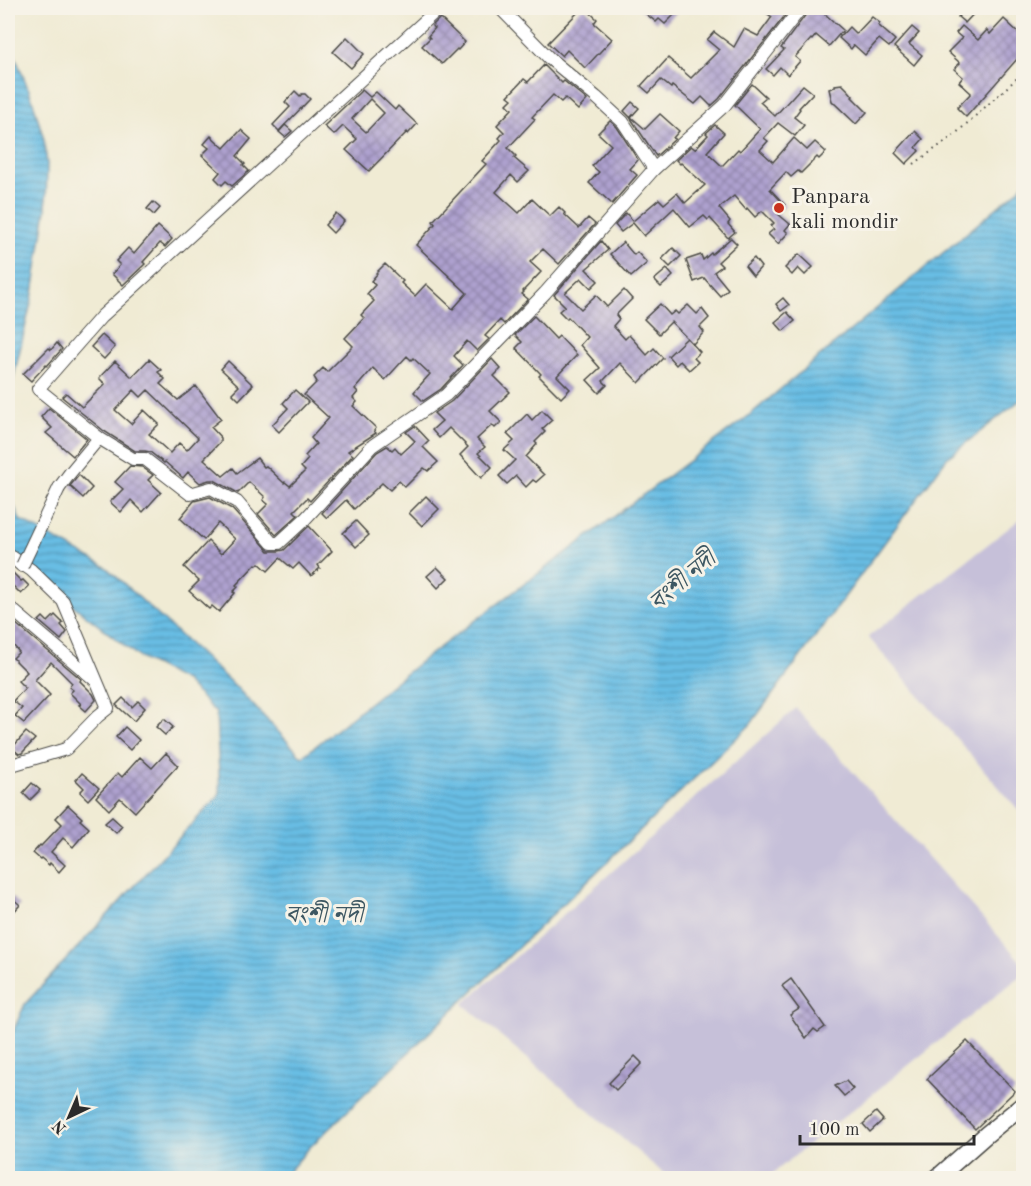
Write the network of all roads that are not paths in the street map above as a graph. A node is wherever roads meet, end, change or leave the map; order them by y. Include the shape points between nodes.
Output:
1 (439, 8) edge
2 (500, 8) edge
3 (801, 8) edge
4 (654, 169) junction
5 (99, 438) junction
6 (8, 606) edge
7 (95, 681) junction
8 (8, 766) edge
9 (1023, 1104) edge
10 (937, 1179) edge

1 - 5 street via 101,317 38,389
2 - 4 street via 549,58 623,122
3 - 4 street via 725,105
4 - 5 street via 545,293 446,395 372,446 279,543 273,543 237,502 211,488 190,494 145,459 133,459
5 - 7 street, bridge via 59,488 22,566 12,557 31,570 63,601
6 - 7 street
7 - 8 street via 108,708 66,749
9 - 10 street

